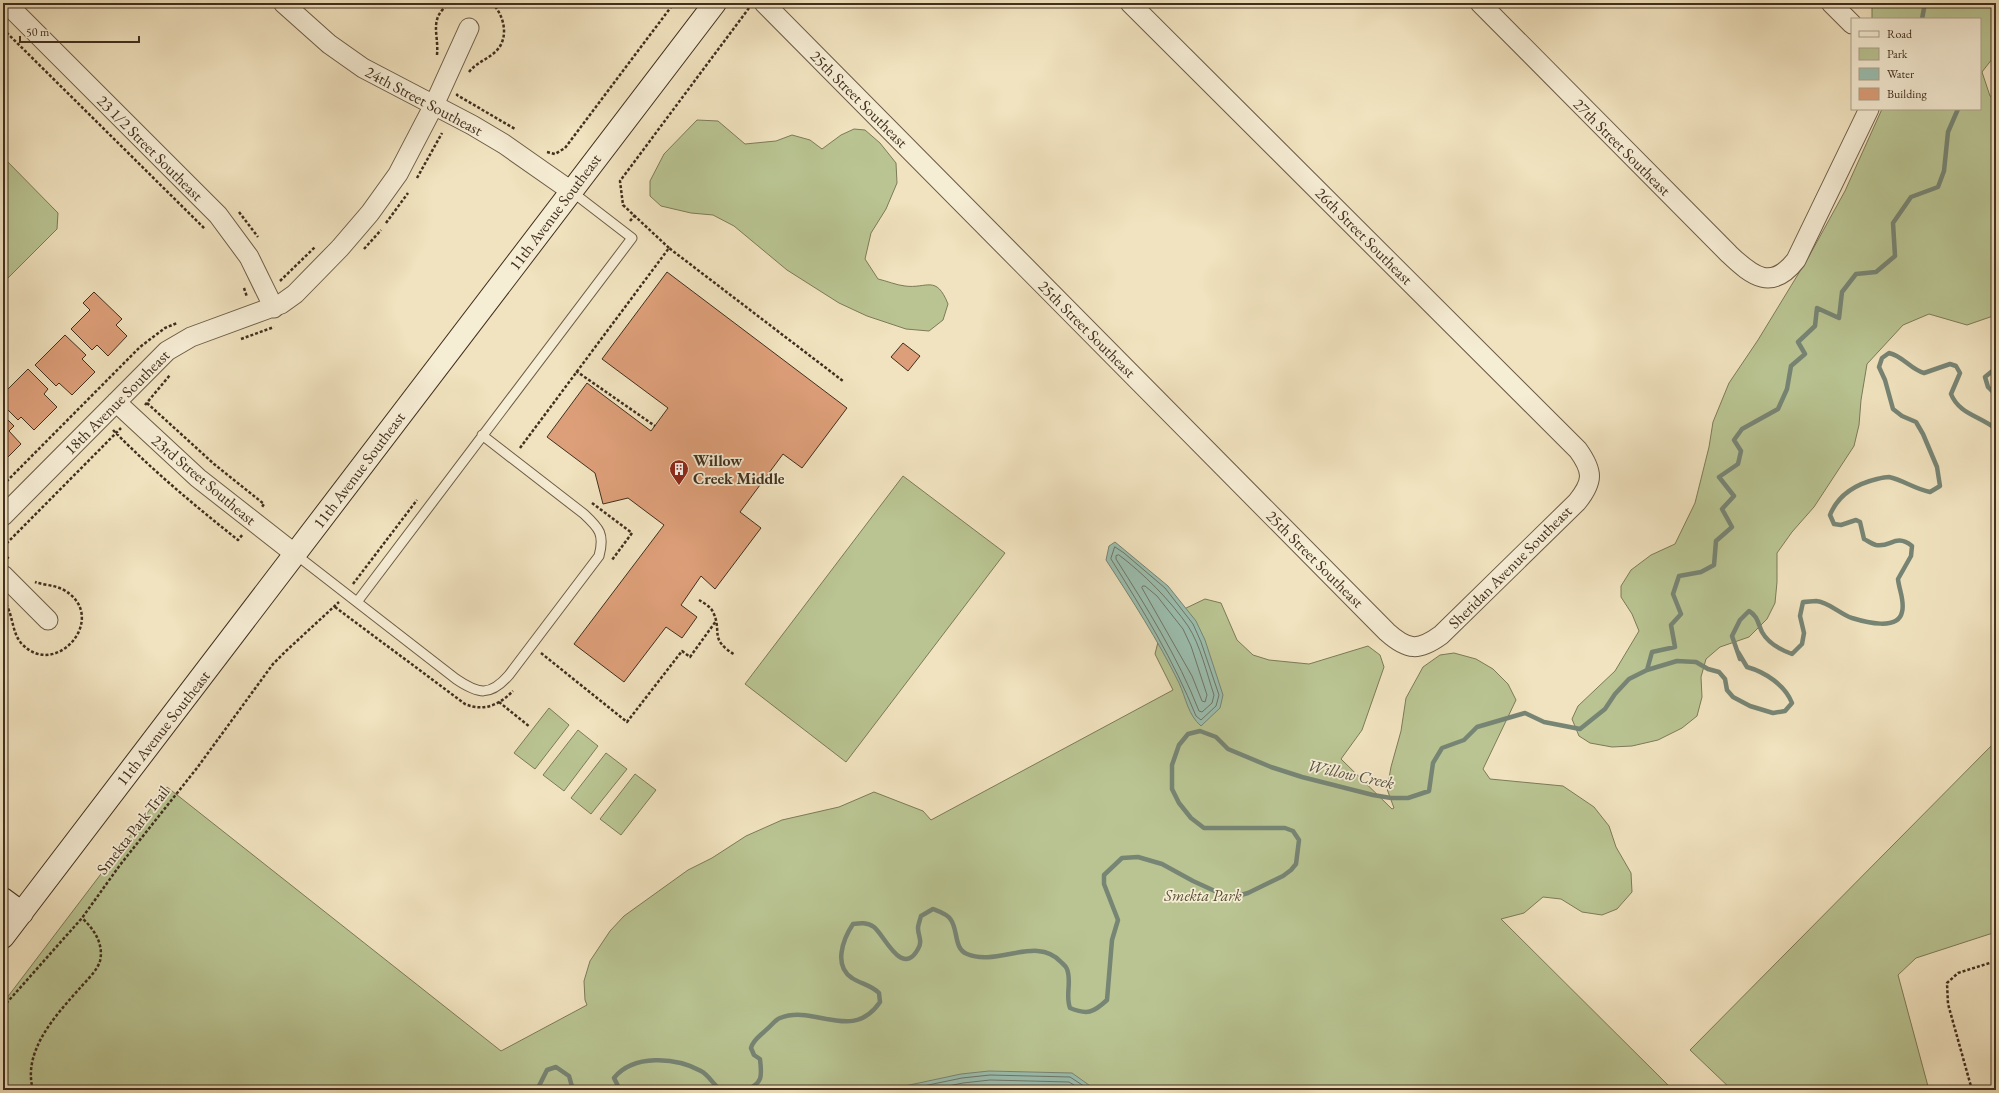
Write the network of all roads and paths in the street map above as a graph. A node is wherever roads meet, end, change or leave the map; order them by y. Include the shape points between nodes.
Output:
1 (6, 3) edge
2 (283, 3) edge
3 (450, 3) edge
4 (492, 3) edge
5 (674, 3) edge
6 (715, 3) edge
7 (753, 3) edge
8 (764, 3) edge
9 (1130, 3) edge
10 (1480, 3) edge
11 (1831, 3) edge
12 (1851, 23) edge
13 (469, 28) dead end
14 (3, 29) edge
15 (436, 59) dead end
16 (467, 74) dead end
17 (460, 89) dead end
18 (457, 96) dead end
19 (434, 105) junction
20 (1869, 110) edge
21 (555, 154) dead end
22 (571, 191) junction
23 (210, 234) dead end
24 (319, 243) dead end
25 (668, 248) junction
26 (280, 280) dead end
27 (241, 282) dead end
28 (247, 297) dead end
29 (275, 317) junction
30 (234, 342) dead end
31 (174, 370) dead end
32 (576, 371) junction
33 (843, 381) dead end
34 (85, 402) dead end
35 (116, 402) junction
36 (654, 426) dead end
37 (482, 435) junction
38 (525, 452) dead end
39 (1591, 474) joint
40 (3, 485) edge
41 (588, 500) dead end
42 (3, 516) edge
43 (252, 521) junction
44 (632, 533) dead end
45 (3, 547) edge
46 (295, 554) junction
47 (3, 575) edge
48 (699, 600) dead end
49 (357, 602) junction
50 (48, 620) dead end
51 (716, 621) junction
52 (1416, 647) joint
53 (541, 653) dead end
54 (735, 655) dead end
55 (530, 727) dead end
56 (3, 899) edge
57 (22, 913) junction
58 (82, 918) junction
59 (3, 937) edge
60 (1996, 961) edge
61 (3, 1007) edge
62 (33, 1090) edge
63 (1972, 1090) edge

1 - 29 street, 23 1/2 Street Southeast via 218,215 250,257
2 - 19 street, 24th Street Southeast via 312,31 346,57 382,79
3 - 15 path via 441,11 434,24
4 - 16 path via 499,10 503,20 500,45 496,52 474,66
5 - 21 path via 565,148
6 - 22 main road, 11th Avenue Southeast
7 - 25 path via 620,181 623,205
8 - 52 street, 25th Street Southeast via 1388,632 1406,646
9 - 39 street, 26th Street Southeast via 1578,450
10 - 20 street, 27th Street Southeast via 1729,254 1750,273 1761,278 1781,276 1796,260
11 - 12 street
13 - 19 street, 18th Avenue Southeast
14 - 23 path
17 - 18 path
19 - 22 street, 24th Street Southeast via 504,144
19 - 29 street, 18th Avenue Southeast via 398,174 375,207
22 - 37 lane via 632,238
22 - 46 main road, 11th Avenue Southeast
24 - 26 path
25 - 32 path
25 - 33 path
27 - 28 path
29 - 30 path
29 - 35 street, 18th Avenue Southeast via 180,342 167,351
31 - 43 path via 147,403 203,455 264,504
32 - 36 path
32 - 38 path via 519,447
34 - 40 path
35 - 42 street, 18th Avenue Southeast
35 - 43 street, 23rd Street Southeast via 198,478
37 - 49 lane
37 - 49 lane via 594,524 602,534 599,556 501,685 492,690 476,691 456,679
39 - 52 street, Sheridan Avenue Southeast via 1588,485 1576,502 1447,630 1433,641
41 - 44 path
43 - 45 path via 238,540 184,497 116,434
43 - 46 street, 23rd Street Southeast
46 - 49 lane
46 - 57 main road, 11th Avenue Southeast
47 - 50 street
48 - 51 path via 712,611
51 - 53 path via 690,657 682,651 627,722
51 - 54 path via 720,642
55 - 58 path, Smekta Park Trail via 499,702 490,707 474,708 455,698 335,607 274,664
56 - 57 main road
57 - 59 main road, 11th Avenue Southeast
58 - 61 path, Smekta Park Trail
58 - 62 path via 94,930 99,945 100,962 40,1040 31,1065
60 - 63 path via 1958,973 1947,983 1948,1004

